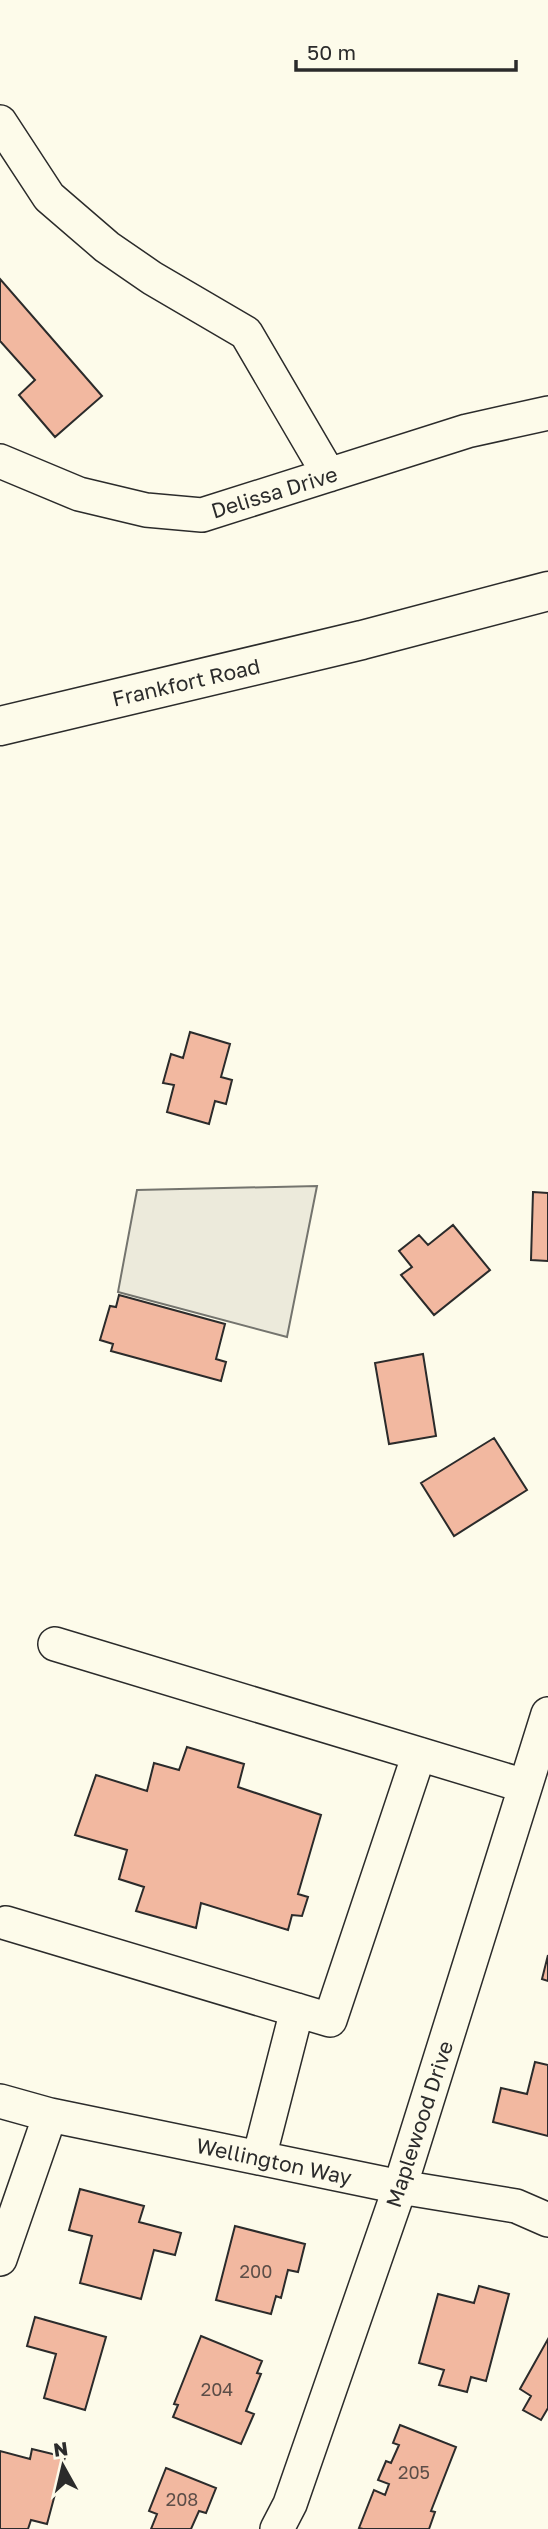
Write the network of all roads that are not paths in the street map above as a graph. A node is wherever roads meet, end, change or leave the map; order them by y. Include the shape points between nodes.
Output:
1 (0, 122) edge
2 (548, 413) edge
3 (1, 464) edge
4 (329, 475) junction
5 (548, 591) edge
6 (0, 726) edge
7 (55, 1644) dead end
8 (548, 1714) edge
9 (419, 1754) junction
10 (525, 1786) junction
11 (6, 1923) dead end
12 (297, 2010) junction
13 (0, 2101) edge
14 (50, 2115) junction
15 (258, 2158) junction
16 (400, 2187) junction
17 (548, 2220) edge
18 (0, 2259) edge
19 (277, 2529) edge

1 - 4 street via 49,197 107,247 247,333
2 - 4 street, Delissa Drive via 467,431
3 - 4 street, Delissa Drive via 79,494 146,510 202,515
5 - 6 main road, Frankfort Road
7 - 9 street
8 - 10 street, Maplewood Drive
9 - 10 street
9 - 12 street via 330,2020
10 - 16 street, Maplewood Drive
11 - 12 street
12 - 15 street
13 - 14 street, Wellington Way
14 - 15 street, Wellington Way
14 - 18 street
15 - 16 street, Wellington Way
16 - 17 street, Wellington Way via 516,2206
16 - 19 street, Maplewood Drive via 290,2504

